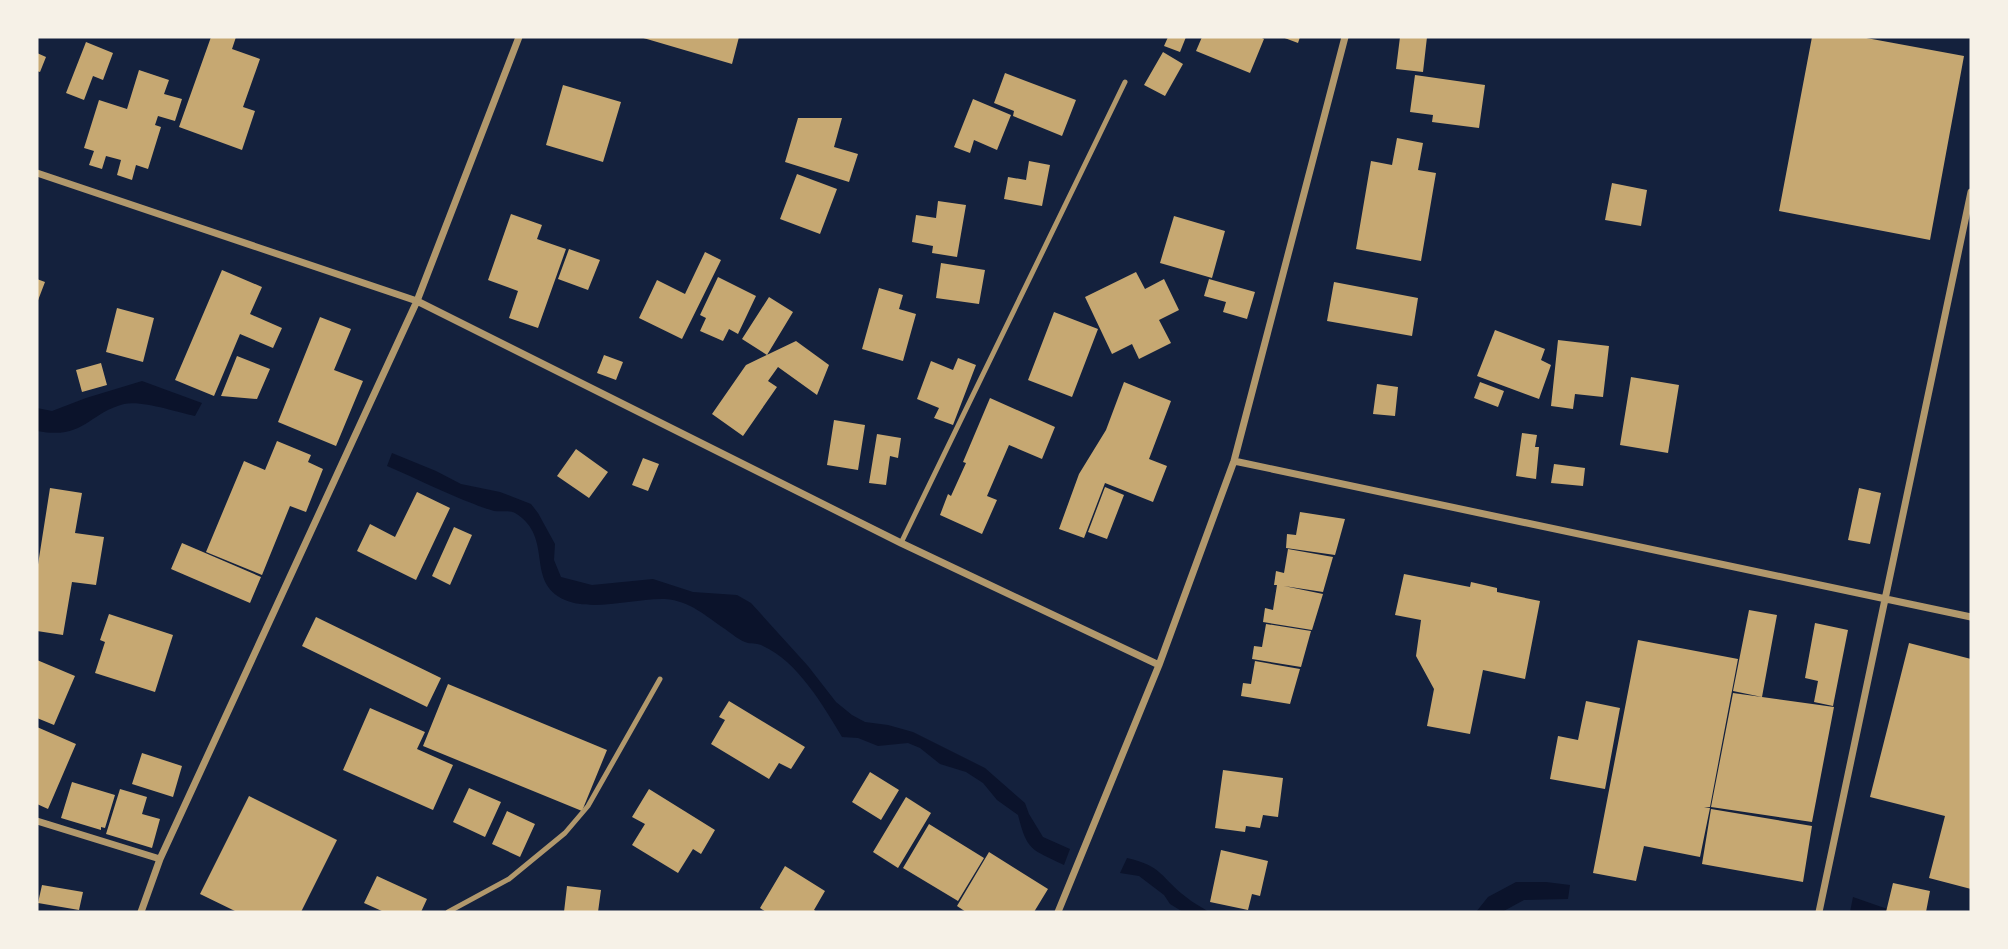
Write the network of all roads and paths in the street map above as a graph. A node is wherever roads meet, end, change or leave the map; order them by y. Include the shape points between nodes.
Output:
1 (519, 37) edge
2 (1345, 37) edge
3 (1125, 82) dead end
4 (37, 173) edge
5 (1971, 192) edge
6 (417, 301) junction
7 (1234, 461) junction
8 (901, 543) junction
9 (1885, 600) junction
10 (1971, 617) edge
11 (1159, 665) junction
12 (660, 679) dead end
13 (37, 821) edge
14 (160, 859) junction
15 (141, 912) edge
16 (449, 912) edge
17 (1058, 912) edge
18 (1819, 912) edge

1 - 6 street
2 - 7 street
3 - 8 lane
4 - 6 street
5 - 9 street
6 - 8 street
6 - 14 street
7 - 9 street
7 - 11 street
8 - 11 street
9 - 10 street
9 - 18 street
11 - 17 street
12 - 16 lane via 588,806 565,833 509,879
13 - 14 street
14 - 15 street

